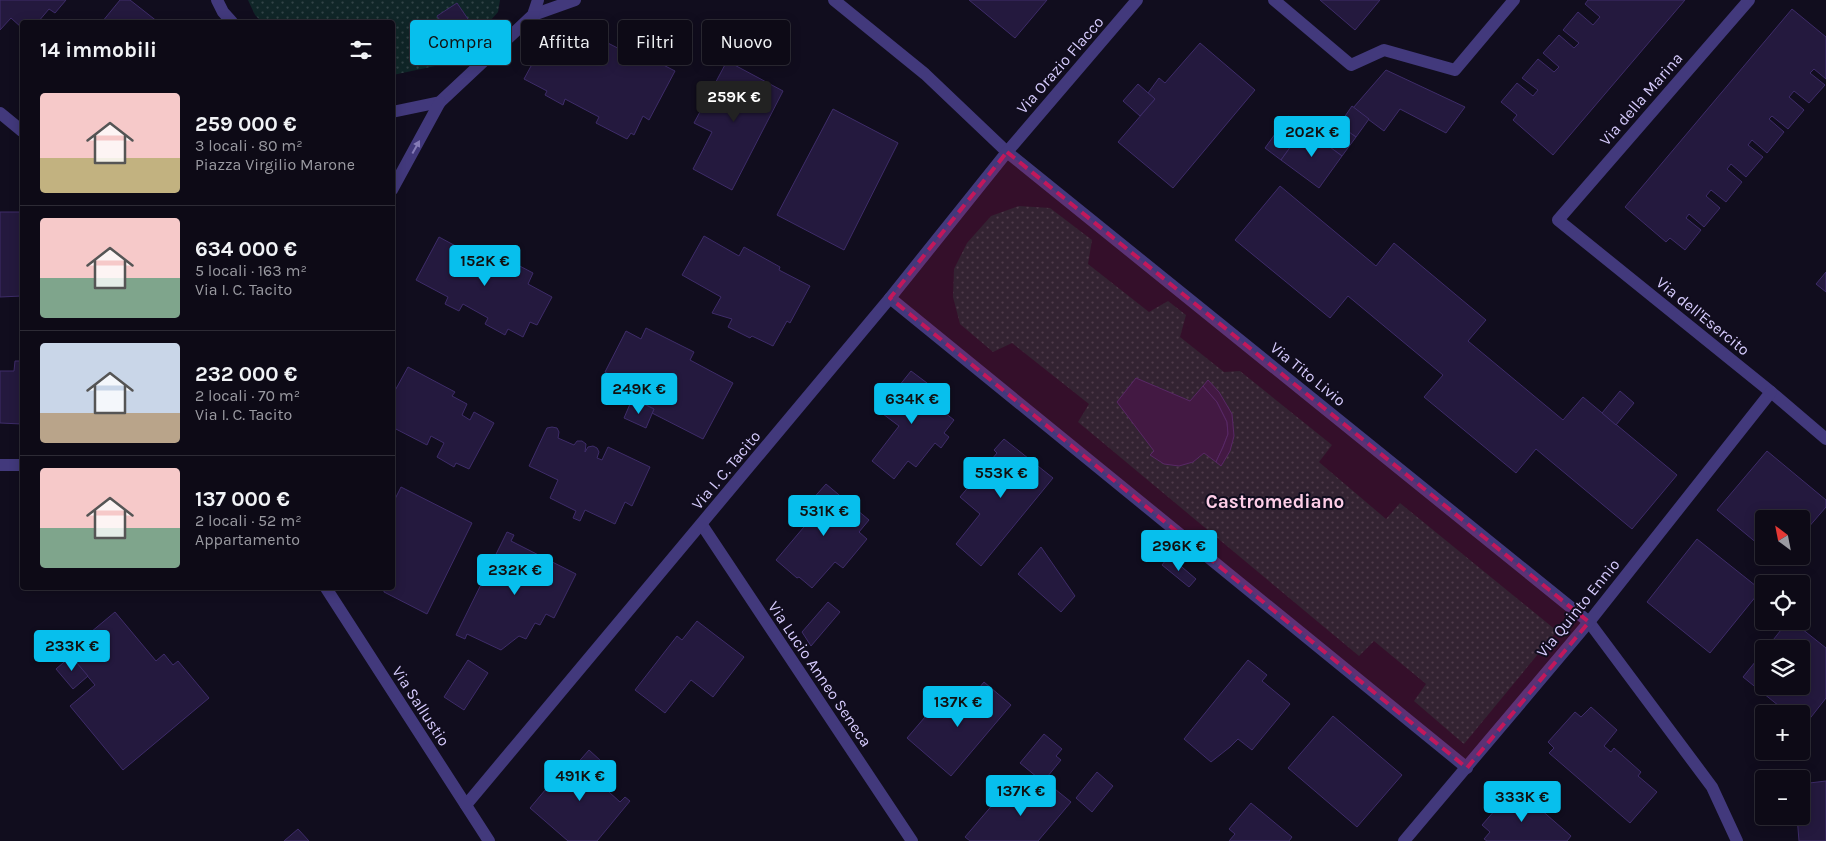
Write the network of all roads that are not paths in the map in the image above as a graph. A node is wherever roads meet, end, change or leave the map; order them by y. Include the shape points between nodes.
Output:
1 (218, 0) edge
2 (538, 0) edge
3 (575, 0) edge
4 (834, 0) edge
5 (1137, 0) edge
6 (1274, 0) edge
7 (1514, 0) edge
8 (1749, 0) edge
9 (533, 15) junction
10 (230, 20) edge
11 (440, 102) junction
12 (395, 111) edge
13 (0, 113) edge
14 (20, 129) edge
15 (1007, 152) junction
16 (395, 184) edge
17 (1558, 220) joint
18 (890, 298) junction
19 (1771, 392) junction
20 (1826, 439) edge
21 (0, 465) edge
22 (20, 465) edge
23 (702, 525) junction
24 (327, 590) edge
25 (1589, 622) junction
26 (1467, 768) junction
27 (466, 805) junction
28 (489, 841) edge
29 (912, 841) edge
30 (1404, 841) edge
31 (1737, 841) edge

1 - 10 street
2 - 9 street
3 - 9 street
4 - 15 street, Via Tito Livio via 925,74
5 - 15 street, Via Orazio Flacco
6 - 7 street via 1351,65 1384,50 1455,70
8 - 17 street, Via della Marina
9 - 11 street
11 - 12 street
16 -> 11 street
13 - 14 street
15 - 18 street, Via I. C. Tacito
15 - 25 street, Via Tito Livio
17 - 19 street, Via dell'Esercito
18 - 23 street, Via I. C. Tacito
18 - 26 street
19 - 20 street, Via dell'Esercito
19 - 25 street, Via Quinto Ennio
21 - 22 street
23 - 27 street, Via I. C. Tacito
23 - 29 street, Via Lucio Anneo Seneca
24 - 27 street, Via Sallustio
25 - 26 street, Via Quinto Ennio
25 - 31 street, Via Tito Livio via 1712,787
26 - 30 street, Via Quinto Ennio
27 - 28 street, Via Sallustio

